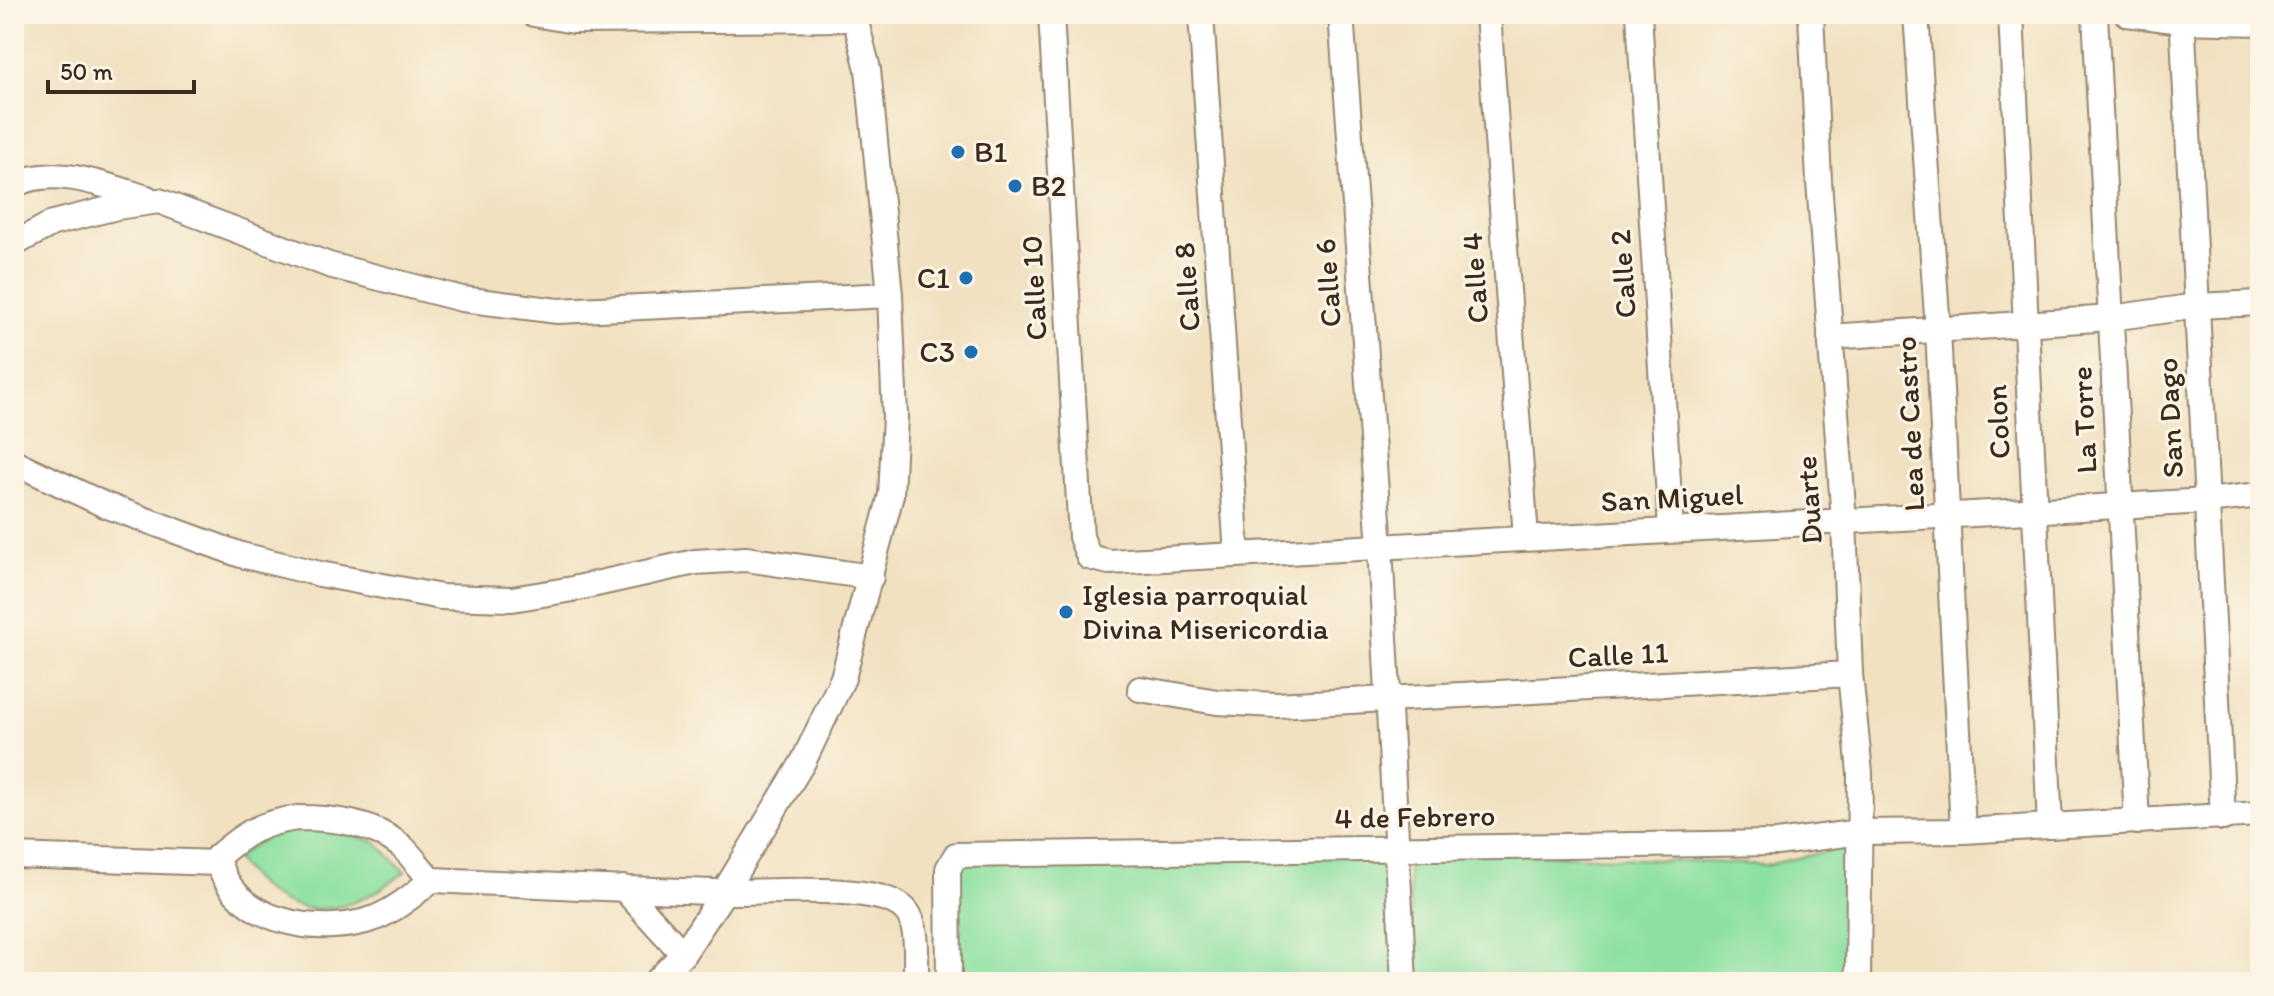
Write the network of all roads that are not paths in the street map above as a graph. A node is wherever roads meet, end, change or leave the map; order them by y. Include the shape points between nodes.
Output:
1 (534, 14) edge
2 (1051, 14) edge
3 (1201, 14) edge
4 (1341, 14) edge
5 (1488, 14) edge
6 (1639, 14) edge
7 (1811, 14) edge
8 (1916, 14) edge
9 (2011, 14) edge
10 (2095, 14) edge
11 (2127, 14) edge
12 (856, 17) edge
13 (2182, 17) edge
14 (2260, 23) edge
15 (14, 185) edge
16 (159, 201) junction
17 (14, 244) edge
18 (890, 295) junction
19 (2260, 303) edge
20 (2197, 306) junction
21 (2111, 318) junction
22 (2026, 323) junction
23 (1938, 330) junction
24 (1830, 337) junction
25 (14, 462) edge
26 (2260, 495) edge
27 (2207, 501) junction
28 (2120, 504) junction
29 (2035, 509) junction
30 (1947, 514) junction
31 (1844, 521) junction
32 (1671, 530) junction
33 (1526, 538) junction
34 (1380, 547) junction
35 (1237, 555) junction
36 (1089, 557) joint
37 (871, 577) junction
38 (1850, 674) junction
39 (1140, 689) dead end
40 (1389, 700) junction
41 (2260, 814) edge
42 (2223, 818) junction
43 (2137, 822) junction
44 (2050, 826) junction
45 (1963, 831) junction
46 (1860, 832) junction
47 (1398, 848) junction
48 (14, 856) edge
49 (218, 863) junction
50 (431, 880) junction
51 (623, 888) junction
52 (724, 892) junction
53 (683, 954) junction
54 (656, 982) edge
55 (916, 982) edge
56 (949, 982) edge
57 (1404, 982) edge
58 (1858, 982) edge

1 - 12 street via 574,21
2 - 36 street, Calle 10 via 1081,537
3 - 35 street, Calle 8
4 - 34 street, Calle 6
5 - 33 street, Calle 4
6 - 32 street, Calle 2
7 - 24 street, Duarte
8 - 23 street, Lea de Castro
9 - 22 street, Colon
10 - 21 street, La Torre
11 - 13 street
12 - 18 street via 868,69
13 - 14 street
13 - 20 street, San Dago
15 - 16 street via 45,176 72,178
16 - 17 street via 53,223
16 - 18 street via 329,265 462,299 558,311
18 - 37 street via 895,417 891,495
19 - 20 street
20 - 21 street
20 - 27 street, San Dago
21 - 22 street
21 - 28 street, La Torre
22 - 23 street
22 - 29 street, Colon
23 - 24 street
23 - 30 street, Lea de Castro
24 - 31 street, Duarte
25 - 37 street via 105,505 241,555 441,597 512,599 695,562 746,559
26 - 27 street, San Miguel
27 - 28 street, San Miguel
27 - 42 street, San Dago
28 - 29 street, San Miguel
28 - 43 street, La Torre
29 - 30 street, San Miguel
29 - 44 street, Colon
30 - 31 street, San Miguel
30 - 45 street, Lea de Castro
31 - 32 street, San Miguel
31 - 38 street, Duarte
32 - 33 street, San Miguel
33 - 34 street, San Miguel
34 - 35 street, San Miguel
34 - 40 street, Calle 6
35 - 36 street, San Miguel via 1109,562
37 - 52 street via 843,678 803,762
38 - 40 street, Calle 11
38 - 46 street, Duarte
39 - 40 street, Calle 11 via 1276,705
40 - 47 street, Calle 6
41 - 42 street, 4 de Febrero
42 - 43 street, 4 de Febrero
43 - 44 street, 4 de Febrero
44 - 45 street, 4 de Febrero
45 - 46 street, 4 de Febrero
46 - 47 street, 4 de Febrero via 1777,843
46 - 58 street, Duarte
47 - 56 street, 4 de Febrero via 956,855 948,869
47 - 57 street, Calle 6
48 - 49 street
49 - 50 street via 217,857 246,833 270,822 346,820 400,846
49 - 50 street via 222,878 250,907 271,918 340,927 377,917
50 - 51 street
51 - 52 street
51 - 53 street
52 - 53 street
52 - 55 street via 891,899 906,909 914,931
53 - 54 street

